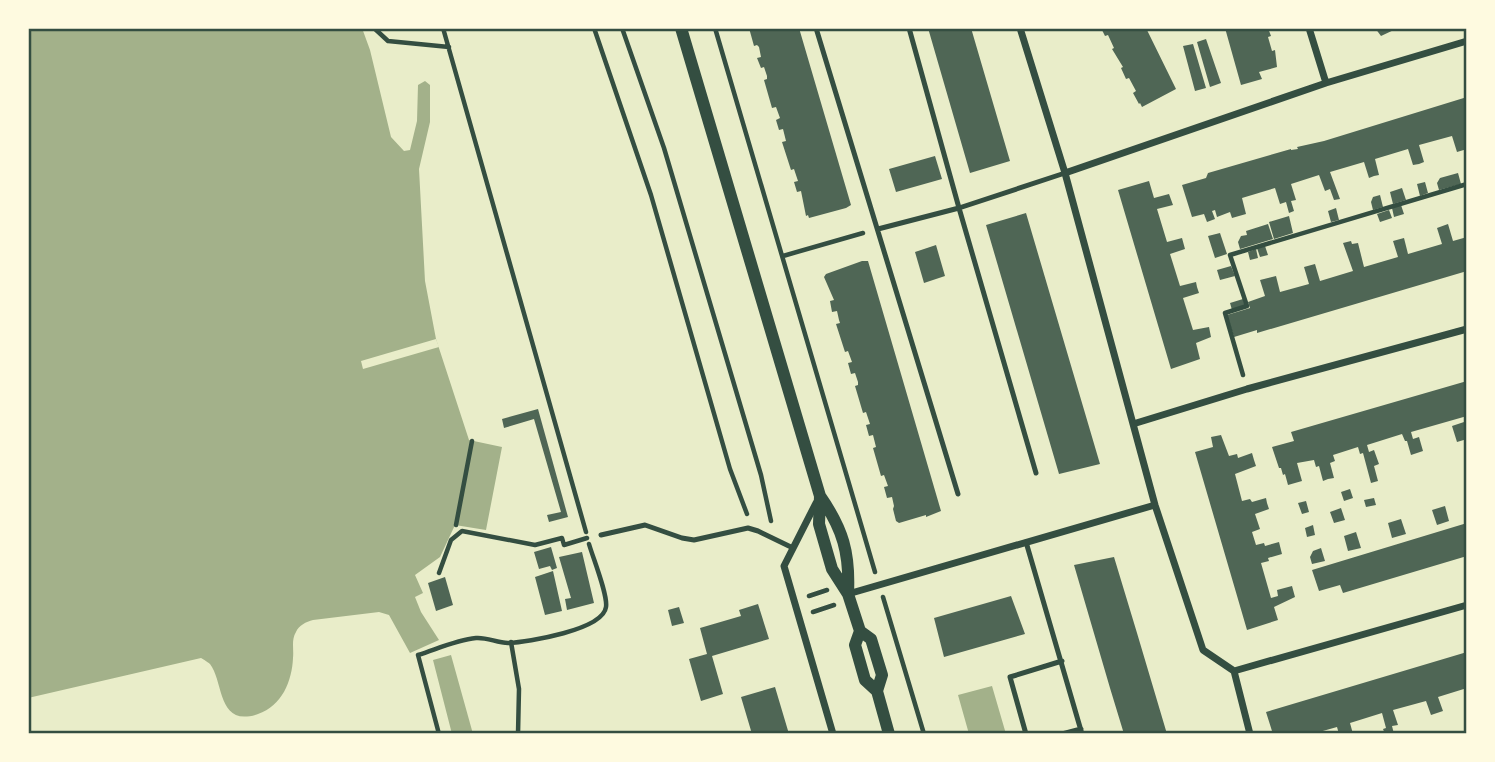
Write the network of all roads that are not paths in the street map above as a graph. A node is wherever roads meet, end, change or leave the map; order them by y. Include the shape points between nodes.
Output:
1 (674, 28) edge
2 (681, 28) edge
3 (816, 28) edge
4 (909, 28) edge
5 (1020, 28) edge
6 (1309, 28) edge
7 (1467, 41) edge
8 (685, 48) junction
9 (1326, 83) junction
10 (1065, 173) junction
11 (959, 208) junction
12 (878, 229) junction
13 (1467, 329) edge
14 (1133, 424) junction
15 (1036, 473) dead end
16 (958, 494) dead end
17 (820, 496) junction
18 (1155, 505) junction
19 (601, 535) road end
20 (1026, 542) junction
21 (793, 548) junction
22 (848, 594) junction
23 (1467, 605) edge
24 (1062, 661) junction
25 (1234, 671) junction
26 (1082, 731) edge
27 (834, 734) edge
28 (890, 734) edge
29 (1026, 734) edge
30 (1062, 734) edge
31 (1250, 734) edge

1 - 8 street
2 - 8 street
3 - 12 lane
4 - 11 lane
5 - 10 street
6 - 9 street
7 - 9 street
8 - 17 street
9 - 10 street
10 - 11 lane
10 - 14 street
11 - 12 lane
11 - 15 lane
12 - 16 lane
13 - 14 street
14 - 18 street
17 - 21 street
17 - 22 street via 819,524 832,569
17 - 22 street via 836,519 849,564
18 - 20 street
18 - 25 street via 1203,650
19 - 21 lane via 639,525 689,540 744,529
20 - 22 street
20 - 24 lane
21 - 27 street via 784,566
22 - 28 street via 860,631 872,639 882,675 877,691
23 - 25 street
24 - 26 lane
24 - 29 lane via 1010,677
25 - 31 street
26 - 30 lane

